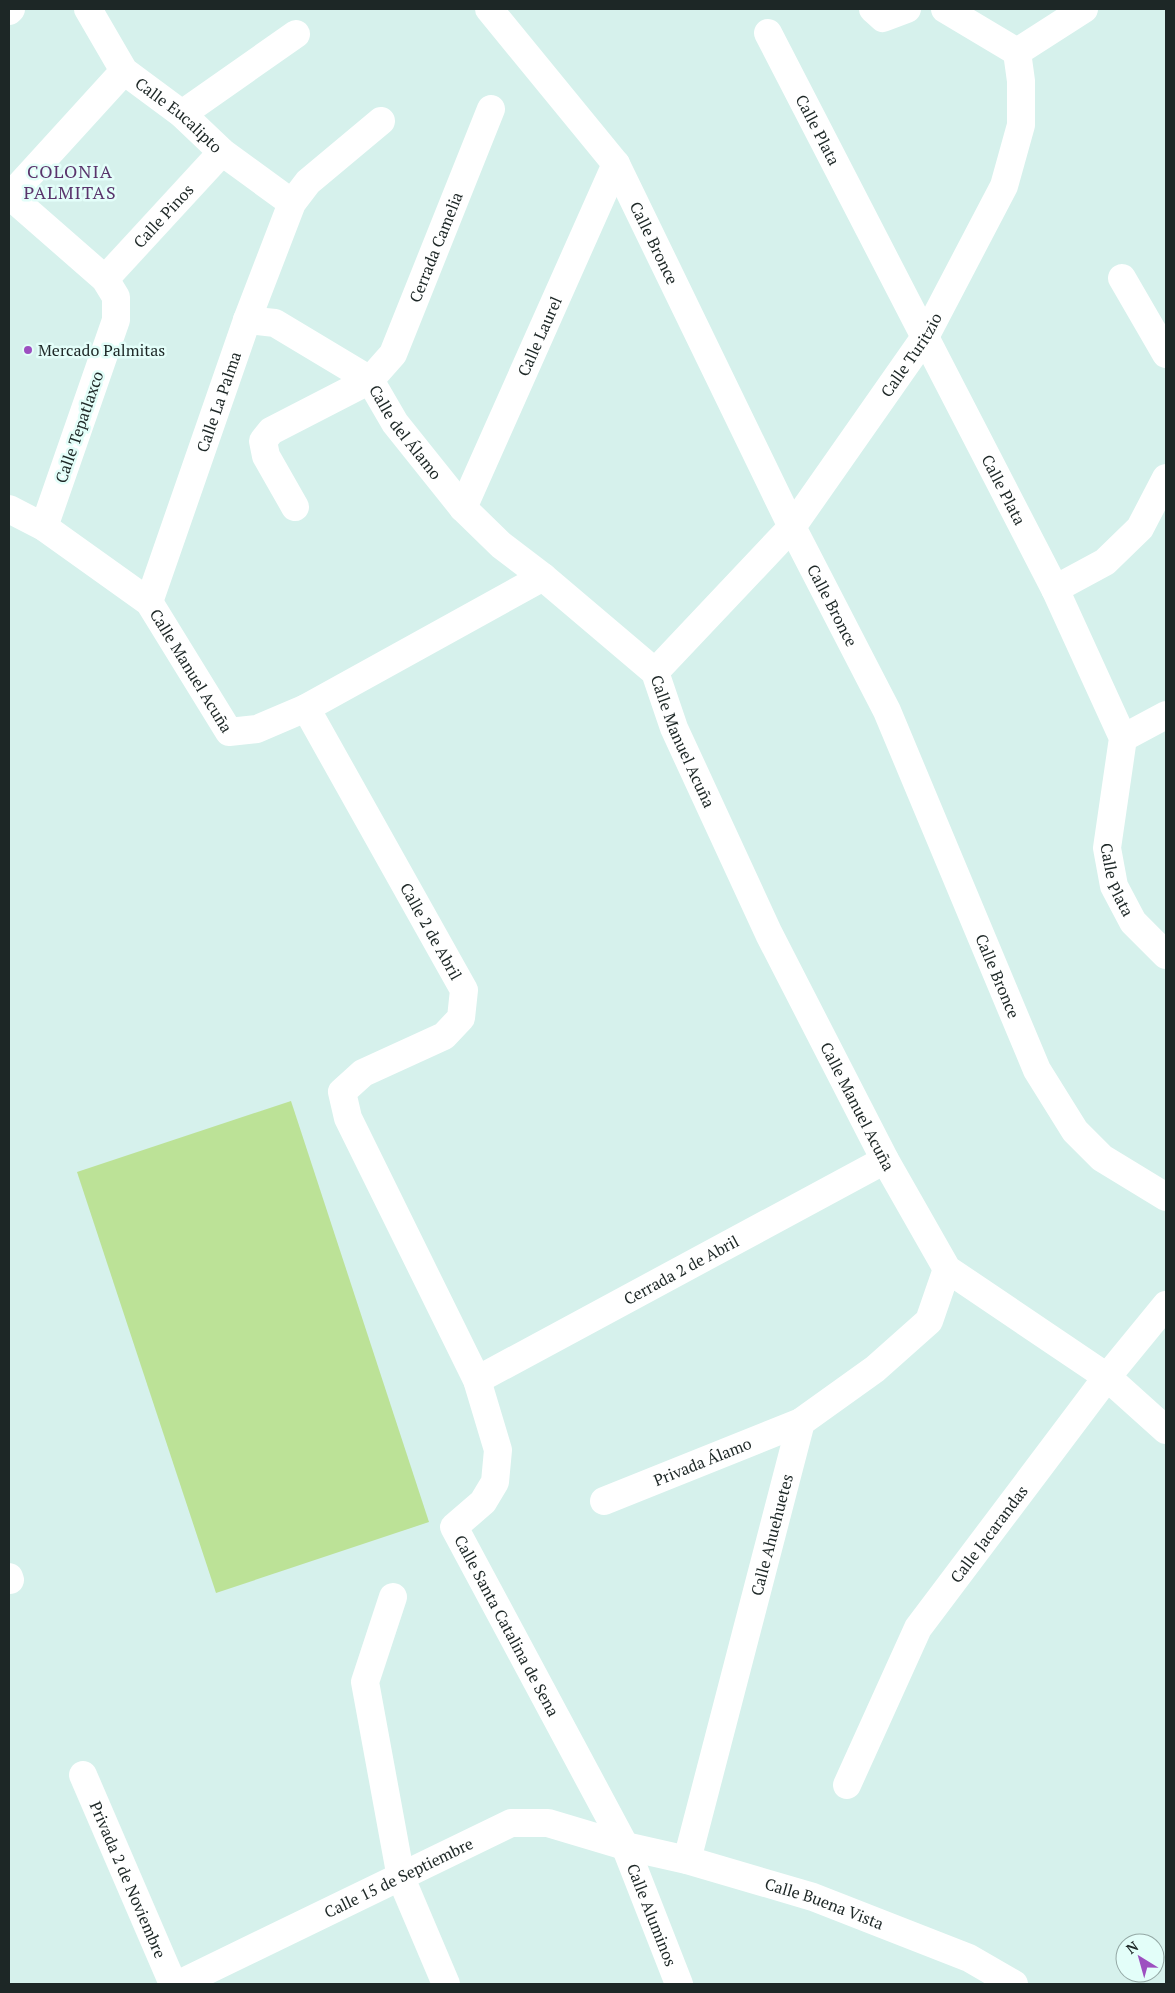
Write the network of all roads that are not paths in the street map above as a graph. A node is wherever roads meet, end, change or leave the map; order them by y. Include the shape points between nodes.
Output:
1 (88, 9) edge
2 (489, 9) edge
3 (873, 9) edge
4 (907, 9) edge
5 (945, 9) edge
6 (1084, 9) edge
7 (768, 33) dead end
8 (296, 34) dead end
9 (1017, 52) junction
10 (124, 71) junction
11 (491, 109) dead end
12 (182, 114) junction
13 (381, 121) dead end
14 (222, 152) junction
15 (616, 164) junction
16 (10, 196) edge
17 (292, 203) junction
18 (1122, 278) dead end
19 (110, 288) junction
20 (247, 320) junction
21 (925, 337) junction
22 (1166, 354) edge
23 (370, 380) junction
24 (1166, 478) edge
25 (295, 507) dead end
26 (463, 508) junction
27 (9, 509) edge
28 (44, 527) junction
29 (792, 527) junction
30 (544, 577) junction
31 (1054, 589) junction
32 (149, 602) junction
33 (655, 672) junction
34 (306, 708) junction
35 (1166, 715) edge
36 (1123, 738) junction
37 (1166, 955) edge
38 (885, 1160) junction
39 (1166, 1197) edge
40 (947, 1269) junction
41 (1166, 1304) edge
42 (1107, 1377) junction
43 (478, 1380) junction
44 (801, 1422) junction
45 (1166, 1430) edge
46 (604, 1502) dead end
47 (393, 1597) dead end
48 (83, 1775) dead end
49 (847, 1785) dead end
50 (625, 1846) junction
51 (687, 1860) junction
52 (401, 1878) junction
53 (173, 1984) edge
54 (179, 1984) edge
55 (446, 1984) edge
56 (679, 1984) edge
57 (1014, 1984) edge

1 - 10 street, Calle Eucalipto
2 - 15 street, Calle Bronce
3 - 4 street via 883,18
5 - 9 street
6 - 9 street
7 - 21 street, Calle Plata
8 - 12 street
9 - 21 street, Calle Turitzio via 1021,125 1004,186
10 - 12 street, Calle Eucalipto
10 - 16 street
11 - 23 street, Cerrada Camelia via 393,354
12 - 14 street, Calle Eucalipto
13 - 17 street, Calle La Palma via 308,182
14 - 17 street, Calle Eucalipto
14 - 19 street, Calle Pinos
15 - 26 street, Calle Laurel
15 - 29 street, Calle Bronce
16 - 19 street
17 - 20 street, Calle La Palma
18 - 22 street
19 - 28 street, Calle Tepatlaxco via 116,320
20 - 23 street, Calle del Álamo via 275,323
20 - 32 street, Calle La Palma
21 - 29 street, Calle Turitzio
21 - 31 street, Calle Plata
23 - 25 street via 271,431 263,440 266,456
23 - 26 street, Calle del Álamo via 395,423
24 - 31 street via 1140,528 1105,562
26 - 30 street, Calle del Álamo via 501,545
27 - 28 street, Calle Manuel Acuña
28 - 32 street, Calle Manuel Acuña
29 - 33 street, Calle Turitzio
29 - 39 street, Calle Bronce via 887,711 1037,1070 1075,1131 1102,1158
30 - 33 street, Calle Manuel Acuña
30 - 34 street, Calle Manuel Acuña
31 - 36 street, Calle Plata
32 - 34 street, Calle Manuel Acuña via 229,732 257,729
33 - 38 street, Calle Manuel Acuña via 674,728 768,934
34 - 43 street, Calle 2 de Abril via 464,990 461,1018 444,1036 363,1073 342,1092 348,1118
35 - 36 street
36 - 37 street, Calle Plata via 1107,848 1114,886 1133,922
38 - 40 street, Calle Manuel Acuña
38 - 43 street, Cerrada 2 de Abril
40 - 42 street, Calle Manuel Acuña
40 - 44 street via 929,1321 876,1369
41 - 42 street, Calle Jacarandas
42 - 45 street, Calle Manuel Acuña
42 - 49 street, Calle Jacarandas via 918,1628
43 - 50 street, Calle Santa Catalina de Sena via 498,1450 495,1482 483,1502 454,1527
44 - 46 street, Privada Álamo
44 - 51 street, Calle Ahuehuetes
47 - 52 street via 365,1682
48 - 53 street, Privada 2 de Noviembre
50 - 51 street, Calle Buena Vista
50 - 52 street, Calle 15 de Septiembre via 548,1823 511,1823
50 - 56 street, Calle Aluminos
51 - 57 street, Calle Buena Vista via 813,1897 969,1958
52 - 54 street, Calle 15 de Septiembre
52 - 55 street

